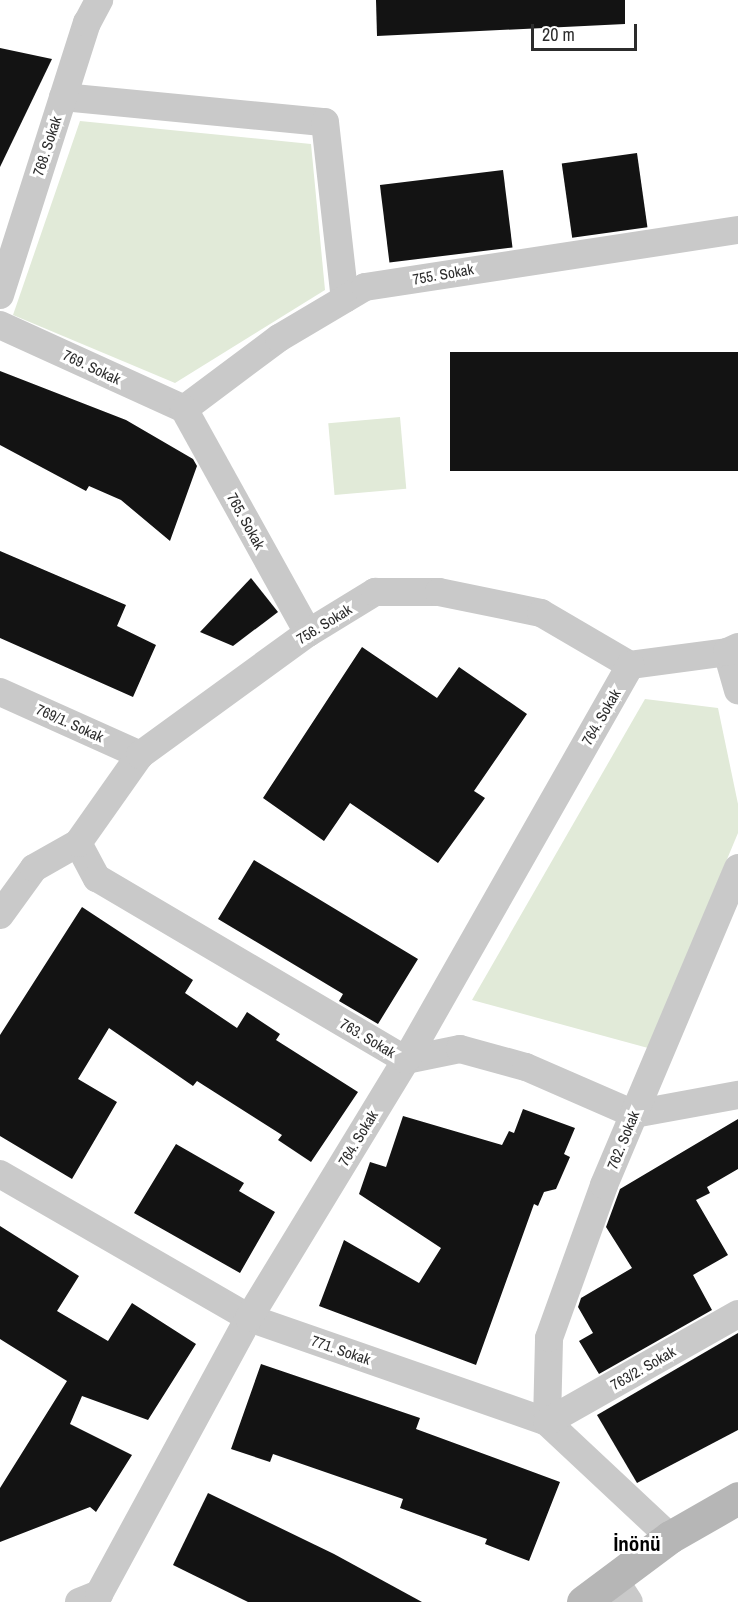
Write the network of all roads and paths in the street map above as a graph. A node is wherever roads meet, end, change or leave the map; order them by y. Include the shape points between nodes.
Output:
1 (99, 0) edge
2 (63, 98) junction
3 (738, 231) edge
4 (0, 295) edge
5 (345, 299) junction
6 (0, 325) edge
7 (184, 410) junction
8 (308, 633) junction
9 (733, 649) edge
10 (630, 665) junction
11 (738, 690) edge
12 (0, 692) edge
13 (140, 755) junction
14 (78, 843) junction
15 (738, 868) edge
16 (0, 915) edge
17 (406, 1060) junction
18 (738, 1095) edge
19 (634, 1114) junction
20 (0, 1174) edge
21 (738, 1314) edge
22 (249, 1318) junction
23 (547, 1422) junction
24 (738, 1498) edge
25 (670, 1537) junction
26 (622, 1590) edge
27 (98, 1599) edge
28 (583, 1602) edge

1 - 2 street, 768. Sokak via 87,23
2 - 4 street, 768. Sokak
2 - 5 street via 325,122
3 - 5 street, 755. Sokak via 377,285
5 - 7 street, 755. Sokak via 279,338
6 - 7 street, 769. Sokak
7 - 8 street, 765. Sokak
8 - 10 street, 756. Sokak via 375,592 439,592 541,613
8 - 13 street, 756. Sokak
9 - 10 street
9 - 11 street
10 - 17 street, 764. Sokak
12 - 13 street, 769/1. Sokak
13 - 14 street, 756. Sokak
14 - 16 street, 756. Sokak via 34,868
14 - 17 street, 763. Sokak via 97,878
15 - 19 street, 762. Sokak
17 - 19 street, 763. Sokak via 460,1049 526,1067
17 - 22 street, 764. Sokak
18 - 19 street
19 - 23 street, 762. Sokak via 549,1338
20 - 22 street, 771. Sokak
21 - 23 street, 763/2. Sokak
22 - 23 street, 771. Sokak
22 - 27 street, 764. Sokak
23 - 25 street, 771. Sokak
24 - 25 street
25 - 26 street
26 - 28 street

